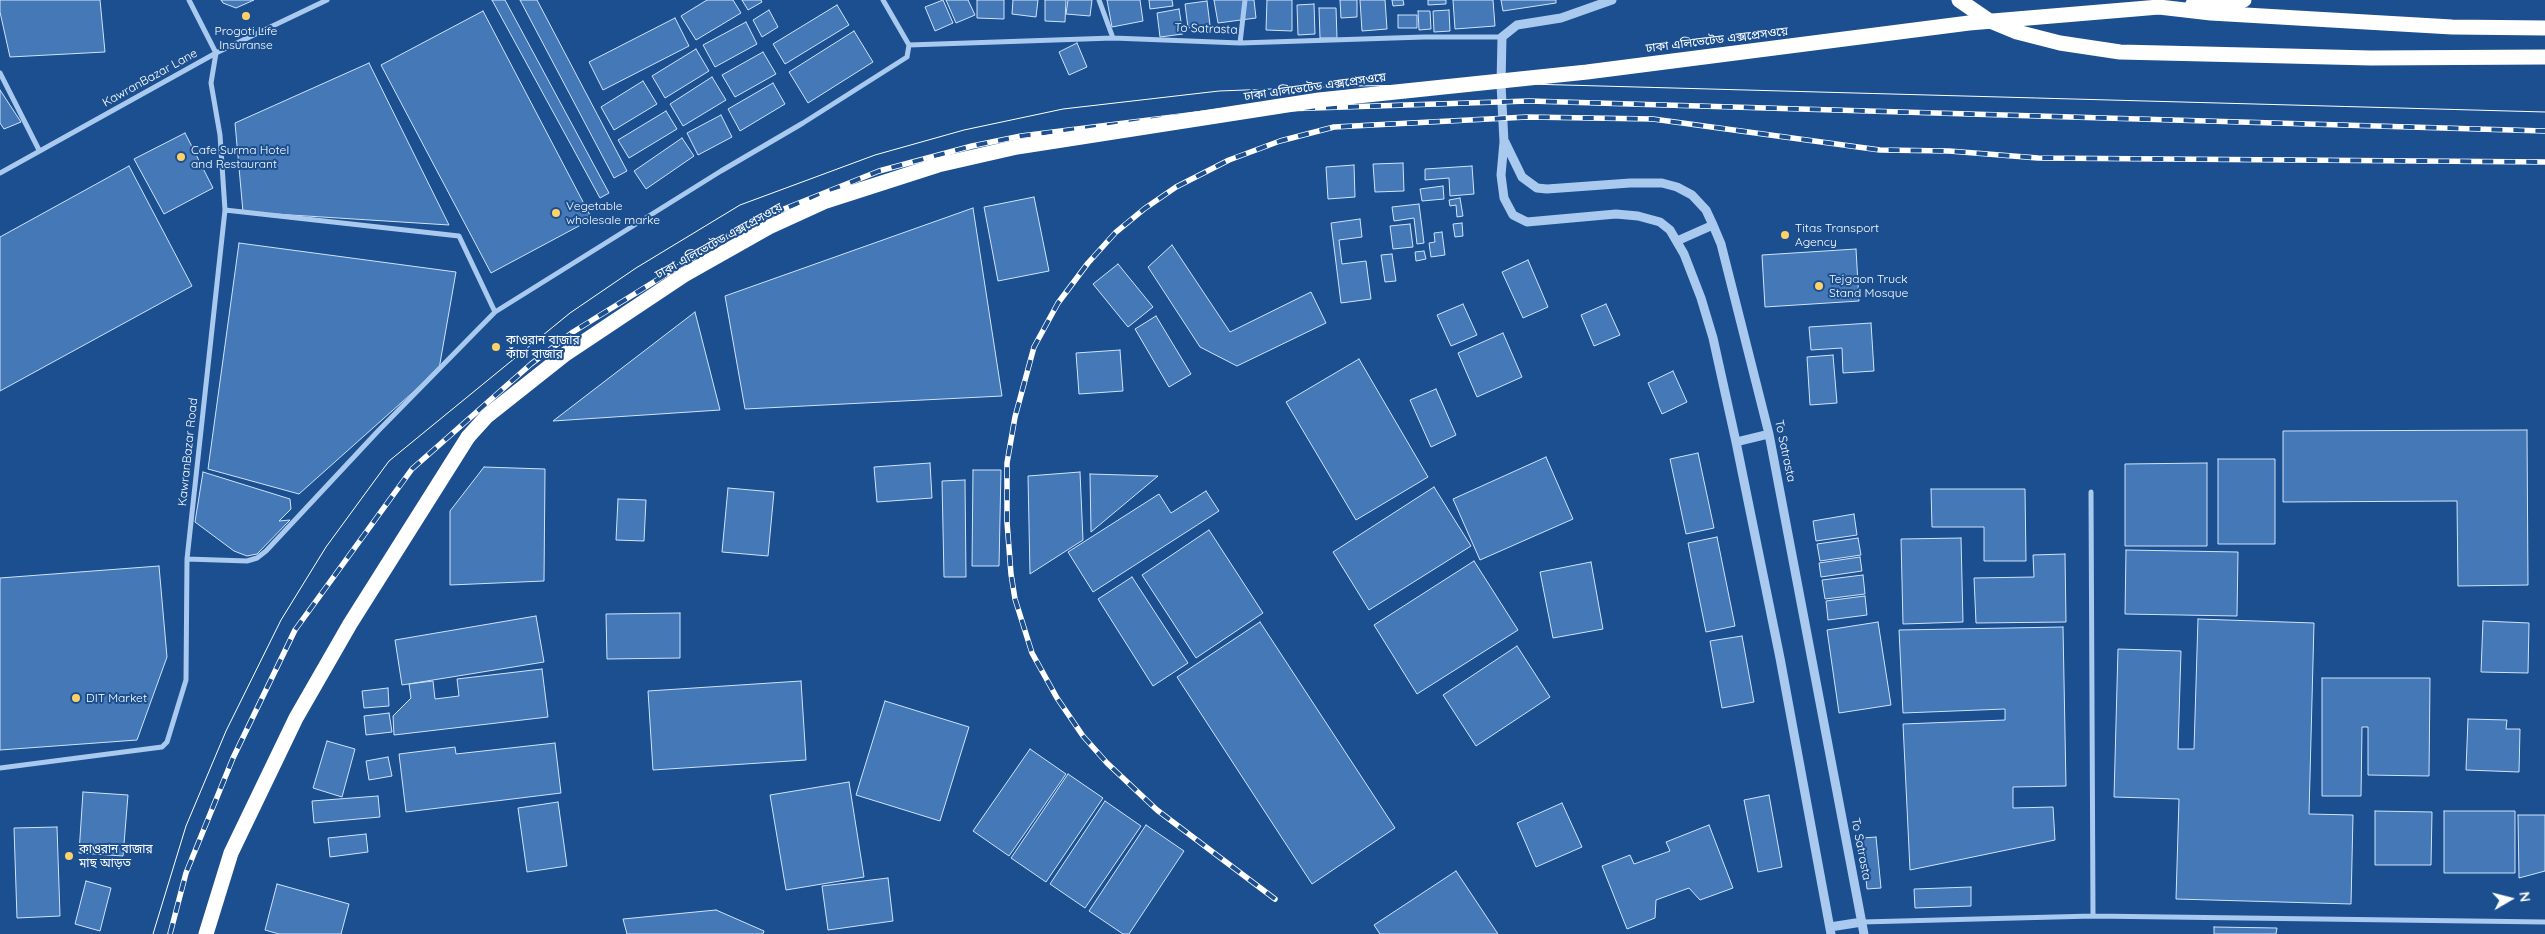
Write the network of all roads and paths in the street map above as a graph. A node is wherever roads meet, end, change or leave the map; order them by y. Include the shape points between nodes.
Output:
1 (189, 0) edge
2 (327, 0) edge
3 (883, 0) edge
4 (1099, 0) edge
5 (1245, 0) edge
6 (1612, 0) edge
7 (1959, 0) edge
8 (2244, 0) edge
9 (2159, 7) junction
10 (2545, 28) edge
11 (1113, 38) junction
12 (1502, 38) junction
13 (1240, 43) junction
14 (908, 45) junction
15 (216, 53) junction
16 (2545, 57) edge
17 (0, 74) edge
18 (1504, 142) junction
19 (39, 150) junction
20 (0, 173) edge
21 (225, 210) junction
22 (1714, 225) junction
23 (1677, 241) junction
24 (496, 312) junction
25 (1769, 434) junction
26 (1736, 442) junction
27 (2091, 492) dead end
28 (187, 558) junction
29 (0, 768) edge
30 (2093, 916) junction
31 (1862, 922) junction
32 (2545, 922) edge
33 (1831, 931) edge
34 (206, 934) edge
35 (1864, 934) edge

1 - 15 street
2 - 15 street, KawranBazar Lane
3 - 14 street
4 - 11 street
5 - 13 street
6 - 12 street via 1562,18 1517,25
7 - 16 highway, bridge via 1988,20 2017,32 2060,43 2120,52 2372,58
8 - 9 highway, ঢাকা এলিভেটেড এক্সপ্রেসওয়ে
9 - 10 highway via 2452,27
9 - 34 highway, ঢাকা এলিভেটেড এক্সপ্রেসওয়ে, bridge via 1969,23 1587,72 1319,100 1017,147 938,165 826,201 769,227 684,275 564,355 487,416 468,437 350,624 296,718 231,853
11 - 13 street, To Satrasta
11 - 14 street, To Satrasta
12 - 13 street, To Satrasta
12 - 18 street
14 - 24 street via 907,57 893,68
15 - 19 street, KawranBazar Lane
15 - 21 street, KawranBazar Road via 211,83 220,135
17 - 19 street
18 - 22 street, To Satrasta via 1522,176 1538,188 1662,183 1692,195
18 - 23 street via 1501,175 1504,198 1513,215 1520,220 1535,223 1616,214 1638,216 1660,222
19 - 20 street, KawranBazar Lane
21 - 24 street via 459,236
21 - 28 street, KawranBazar Road
22 - 23 street
22 - 25 street, To Satrasta
23 - 26 street via 1701,298
24 - 28 street via 266,551 247,561
25 - 26 street
25 - 31 street, To Satrasta
26 - 33 street
27 - 30 street
28 - 29 street, KawranBazar Road via 186,680 167,742 156,749
30 - 31 street
30 - 32 street
31 - 33 street
31 - 35 street, To Satrasta

